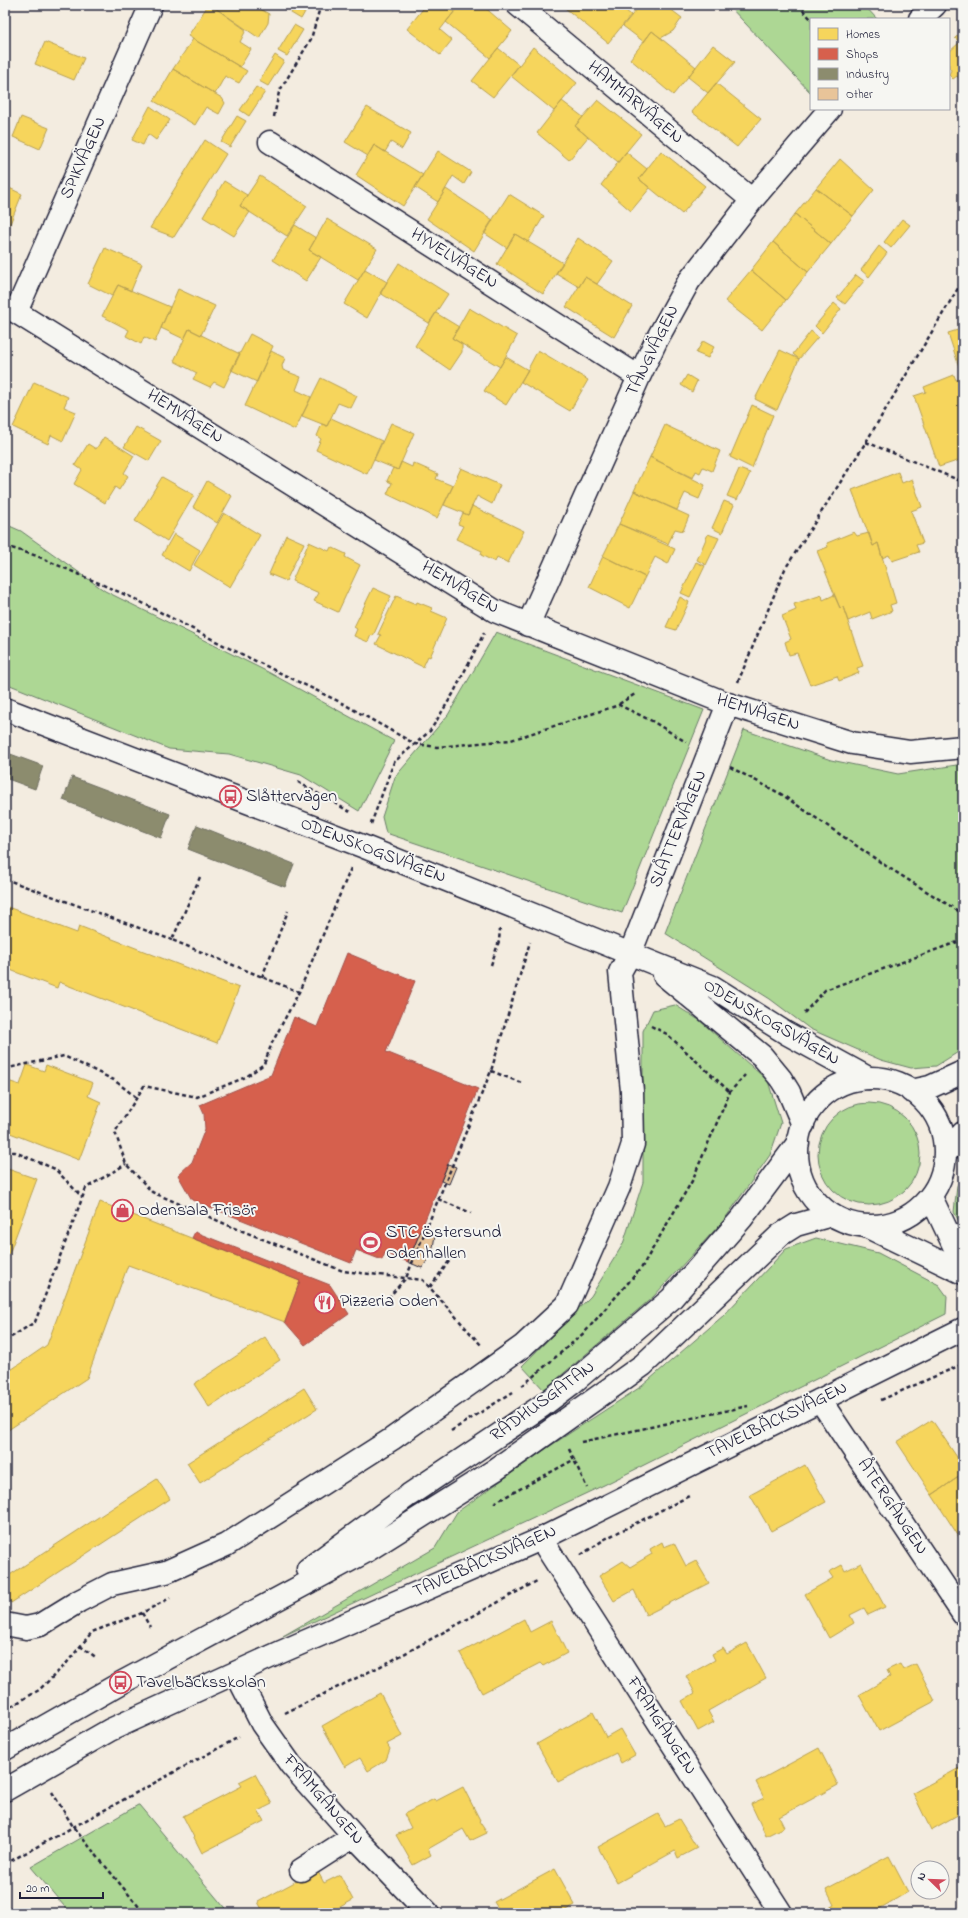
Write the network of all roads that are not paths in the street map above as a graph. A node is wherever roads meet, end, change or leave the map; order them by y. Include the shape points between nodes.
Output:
1 (151, 5) edge
2 (518, 5) edge
3 (935, 5) edge
4 (921, 18) edge
5 (829, 110) edge
6 (270, 142) road end
7 (752, 200) junction
8 (11, 309) edge
9 (640, 377) junction
10 (528, 625) junction
11 (728, 704) junction
12 (5, 709) edge
13 (963, 747) edge
14 (640, 958) junction
15 (963, 1072) edge
16 (868, 1078) junction
17 (912, 1091) junction
18 (963, 1133) edge
19 (800, 1134) junction
20 (945, 1154) junction
21 (931, 1197) junction
22 (832, 1215) junction
23 (868, 1227) junction
24 (963, 1265) edge
25 (963, 1273) edge
26 (963, 1329) edge
27 (820, 1400) junction
28 (541, 1539) junction
29 (963, 1614) edge
30 (246, 1615) junction
31 (5, 1624) edge
32 (236, 1673) junction
33 (5, 1749) edge
34 (5, 1790) edge
35 (354, 1836) junction
36 (301, 1870) dead end
37 (428, 1913) edge
38 (781, 1913) edge

1 - 8 street, SPIKVÄGEN
2 - 7 street, HAMMARVÄGEN
3 - 4 street
5 - 7 street, TÅNGVÄGEN
6 - 9 street, HYVELVÄGEN
7 - 9 street, TÅNGVÄGEN via 689,281 656,341
8 - 10 street, HEMVÄGEN via 495,611
9 - 10 street, TÅNGVÄGEN
10 - 11 street, HEMVÄGEN
11 - 13 street, HEMVÄGEN via 852,743 910,752
11 - 14 street, SLÅTTERVÄGEN
12 - 14 street, ODENSKOGSVÄGEN via 362,846
14 - 16 street, ODENSKOGSVÄGEN via 713,987 786,1033
14 - 19 street, ODENSKOGSVÄGEN via 762,1056 789,1092
14 - 31 street, SLÅTTERVÄGEN via 620,972 632,1091 633,1144 619,1187 567,1305 523,1346 404,1430 226,1545 166,1572 112,1584 40,1626 26,1628
15 - 17 street via 930,1087
16 - 17 street via 886,1080
16 - 19 street, RÅDHUSGATAN via 846,1082 827,1093 812,1109
17 - 20 street via 934,1113 943,1133
18 - 20 street
19 - 22 street via 797,1161 803,1182 814,1200
19 - 30 street, RÅDHUSGATAN via 742,1218 671,1299 542,1406 409,1495
20 - 21 street via 941,1177
21 - 23 street via 914,1214 892,1224
21 - 24 street
22 - 23 street via 848,1223
22 - 30 street, RÅDHUSGATAN via 796,1225 780,1235 643,1365 501,1466 365,1552
23 - 25 street
26 - 27 street, TAVELBÄCKSVÄGEN
27 - 28 street, TAVELBÄCKSVÄGEN
27 - 29 street, ÅTERGÅNGEN
28 - 32 street, TAVELBÄCKSVÄGEN
28 - 38 street, FRAMGÅNGEN
30 - 33 street, RÅDHUSGATAN
32 - 34 street, TAVELBÄCKSVÄGEN via 110,1730
32 - 35 street, FRAMGÅNGEN via 262,1724 291,1765
35 - 36 street
35 - 37 street, FRAMGÅNGEN

